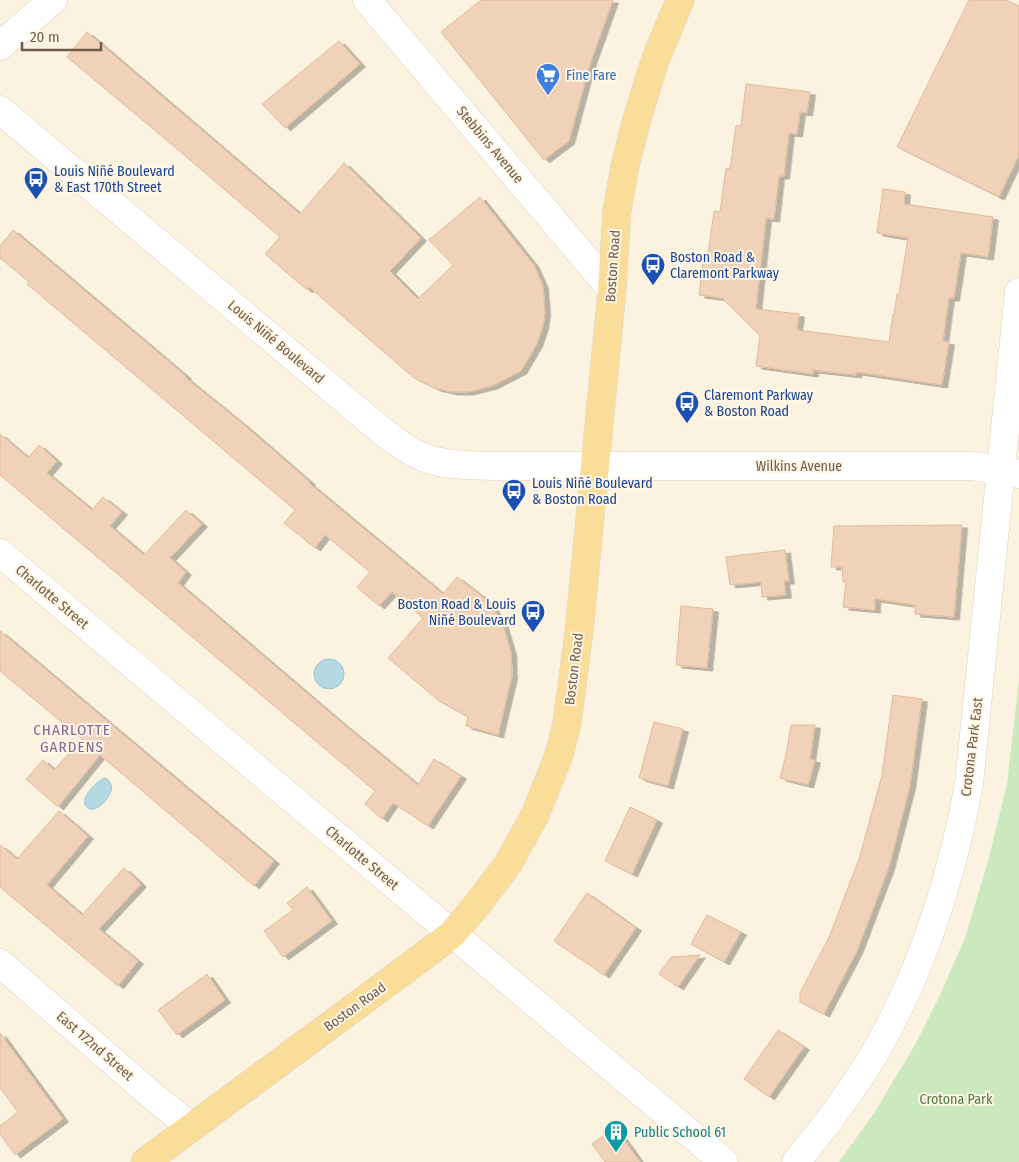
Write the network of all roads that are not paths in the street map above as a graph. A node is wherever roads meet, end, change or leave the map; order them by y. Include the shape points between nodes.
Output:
1 (53, 0) edge
2 (367, 0) edge
3 (680, 0) edge
4 (0, 46) edge
5 (0, 110) edge
6 (612, 290) junction
7 (1019, 292) edge
8 (595, 467) junction
9 (1010, 472) edge
10 (0, 553) edge
11 (452, 934) junction
12 (0, 963) edge
13 (192, 1127) junction
14 (145, 1162) edge
15 (724, 1162) edge
16 (796, 1162) edge

1 - 4 street
2 - 6 street, Stebbins Avenue
3 - 6 main road, Boston Road via 656,58 625,166 617,211
5 - 8 street, Louis Niñé Boulevard via 376,426 416,454 451,464
6 - 8 main road, Boston Road
7 - 9 street, Crotona Park East
8 - 9 street, Wilkins Avenue via 972,466
8 - 11 main road, Boston Road via 577,651 559,755 524,838 508,864
9 - 16 street, Crotona Park East via 969,784 960,835 946,885 916,968 875,1052
10 - 11 street, Charlotte Street
11 - 13 main road, Boston Road
11 - 15 street, Charlotte Street
12 - 13 street, East 172nd Street
13 - 14 main road, Boston Road

